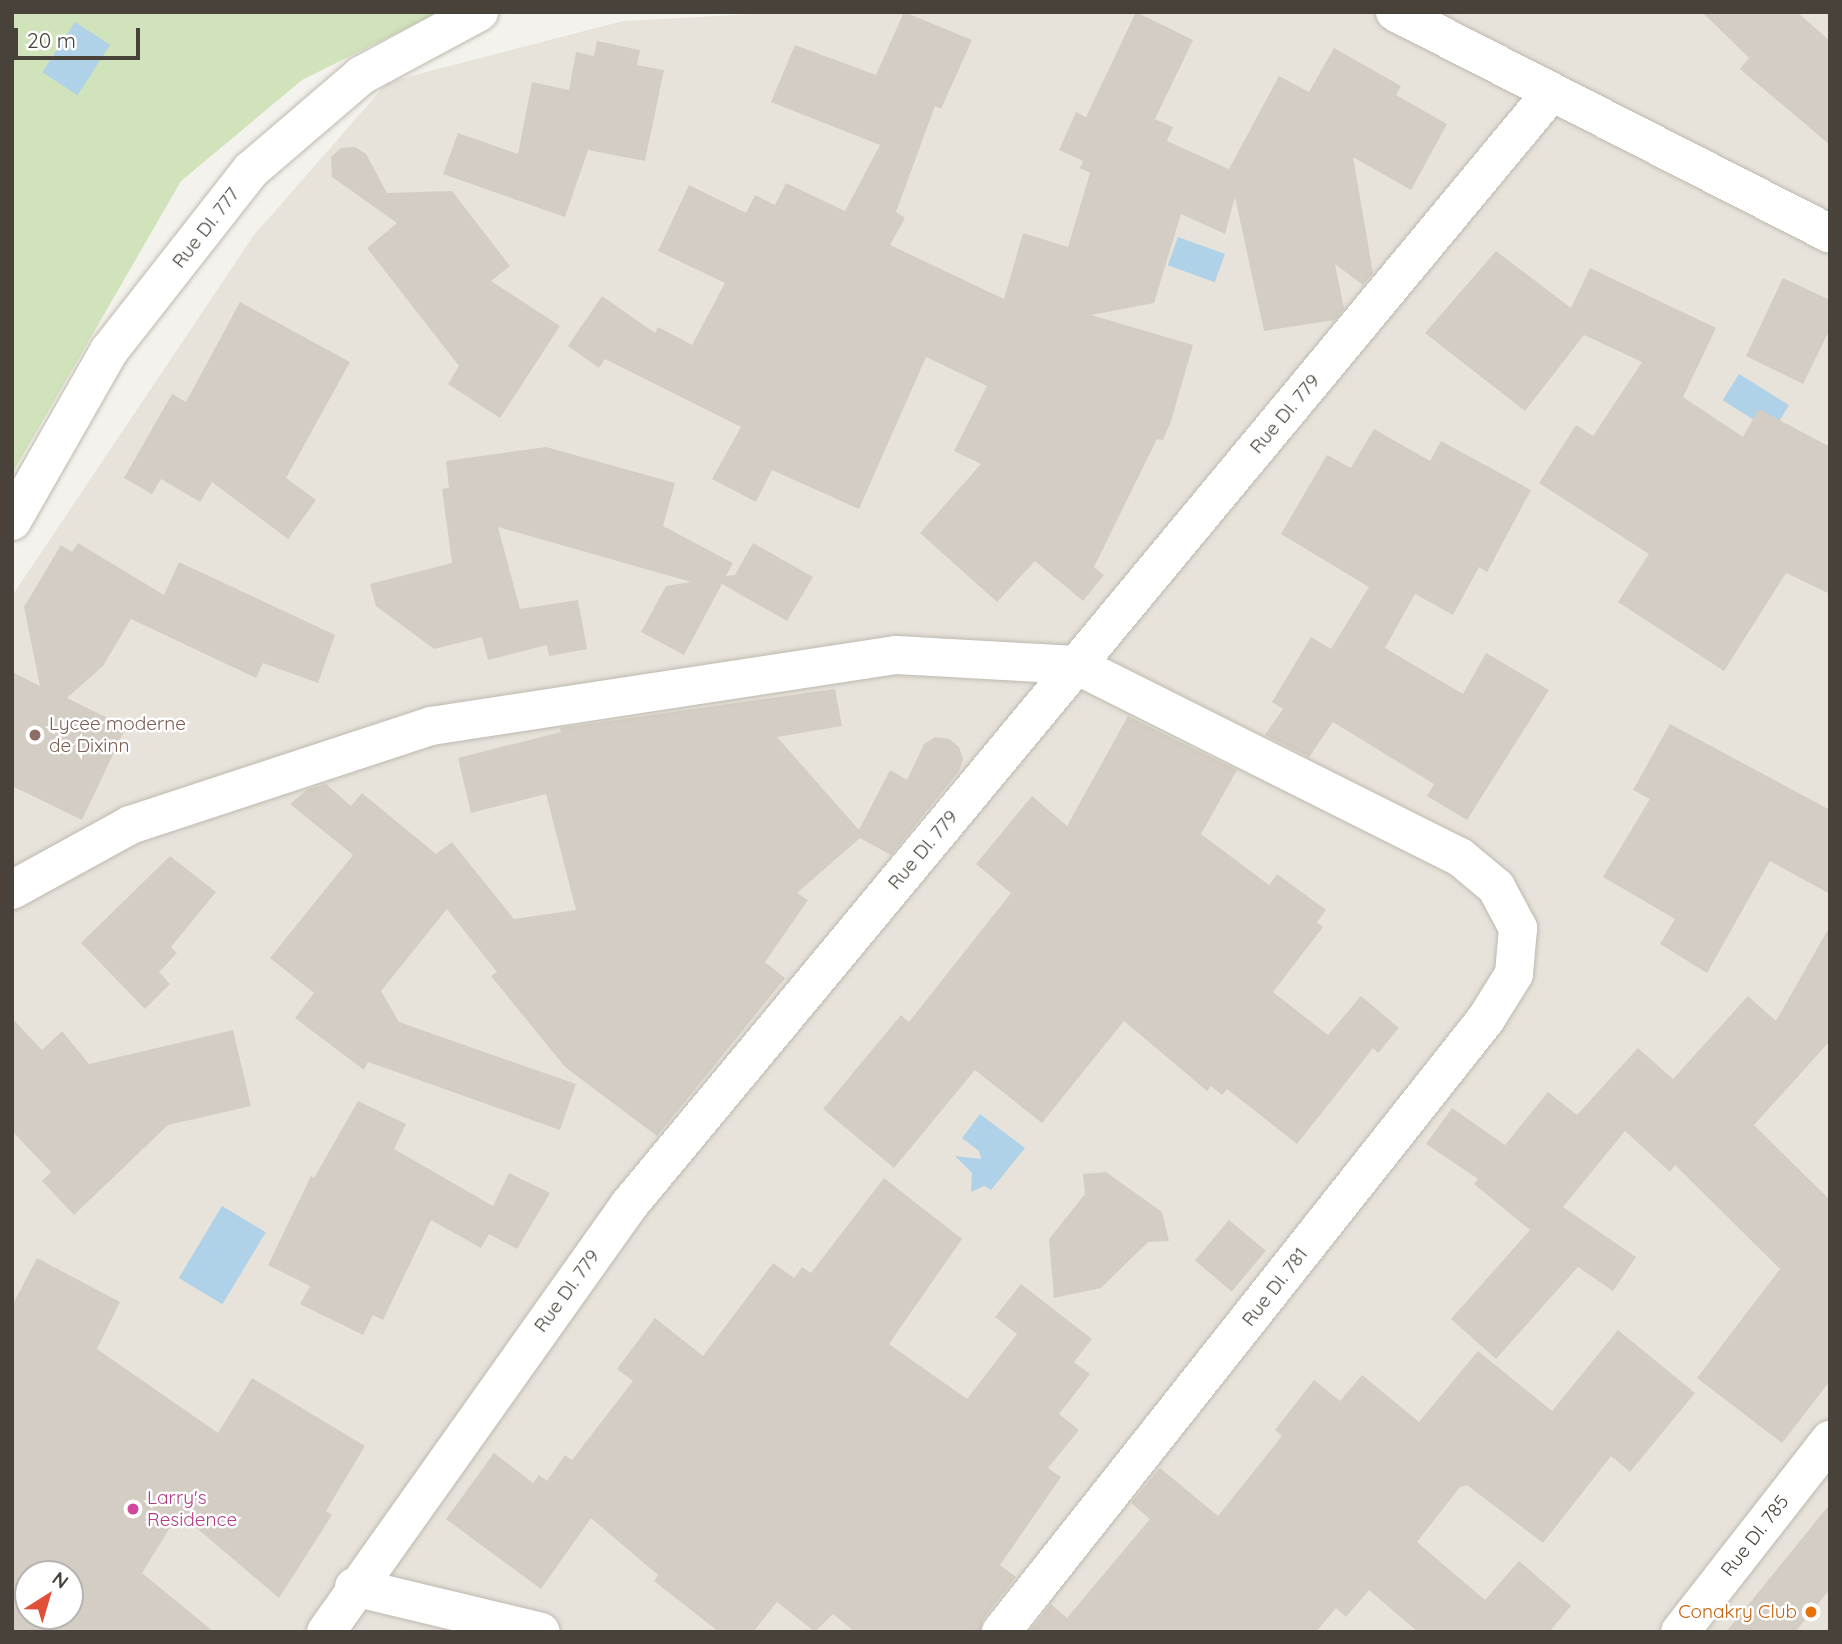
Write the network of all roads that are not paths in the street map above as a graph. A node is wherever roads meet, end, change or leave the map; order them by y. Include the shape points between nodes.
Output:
1 (479, 12) edge
2 (1395, 12) edge
3 (1551, 93) junction
4 (1830, 234) edge
5 (12, 521) edge
6 (1076, 666) junction
7 (12, 890) edge
8 (1830, 1440) edge
9 (354, 1587) junction
10 (326, 1632) edge
11 (541, 1632) edge
12 (1001, 1632) edge
13 (1679, 1632) edge

1 - 5 street, Rue DI. 777 via 362,75 251,170 109,351
2 - 3 street
3 - 4 street
3 - 6 street, Rue DI. 779
6 - 7 street via 896,655 431,726 131,825
6 - 9 street, Rue DI. 779 via 629,1205
6 - 12 street, Rue DI. 781 via 1460,857 1496,887 1518,928 1514,974 1486,1019
8 - 13 street, Rue DI. 785
9 - 10 street, Rue DI. 779
9 - 11 street

